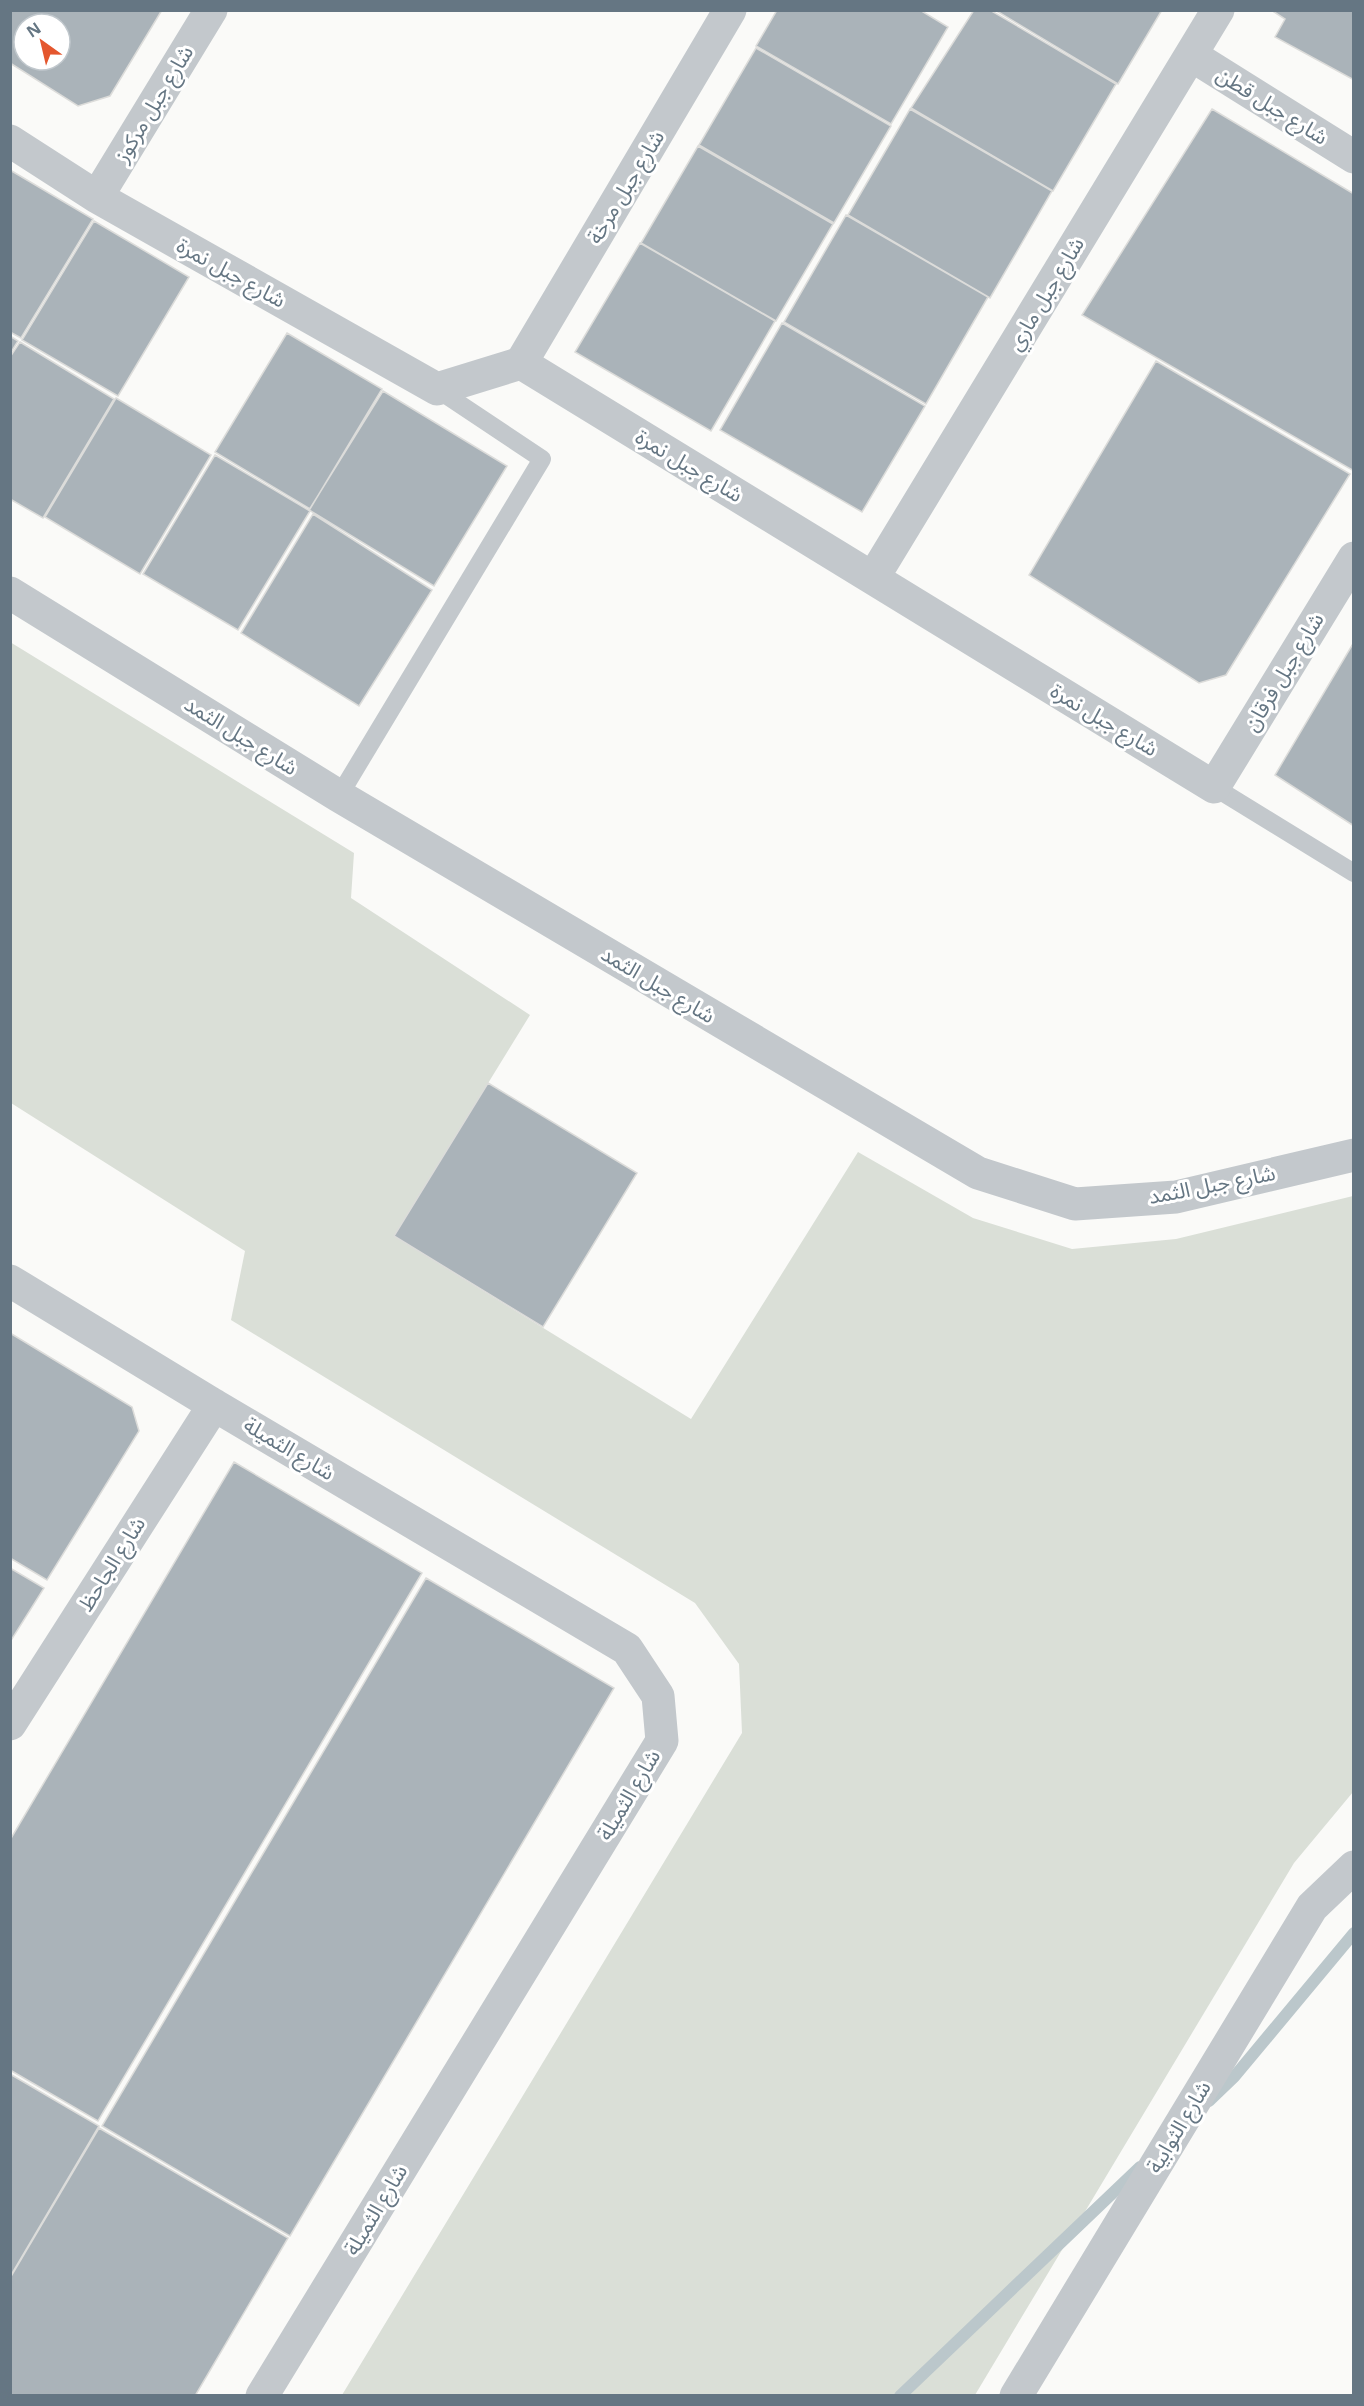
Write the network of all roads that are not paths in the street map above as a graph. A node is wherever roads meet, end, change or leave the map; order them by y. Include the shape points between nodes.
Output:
1 (211, 10) edge
2 (730, 10) edge
3 (1218, 10) edge
4 (1191, 55) junction
5 (10, 141) edge
6 (1353, 157) edge
7 (97, 197) junction
8 (520, 363) junction
9 (437, 389) junction
10 (1353, 558) edge
11 (873, 578) junction
12 (10, 593) edge
13 (1214, 787) junction
14 (339, 796) junction
15 (1353, 873) edge
16 (1353, 1155) edge
17 (10, 1281) edge
18 (214, 1405) junction
19 (10, 1724) edge
20 (1353, 1867) edge
21 (262, 2396) edge
22 (1016, 2396) edge

1 - 7 street, شارع جبل مركوز
2 - 8 street, شارع جبل مرخة
3 - 4 street, شارع جبل ماري
4 - 6 street, شارع جبل قطن
4 - 11 street, شارع جبل ماري
5 - 7 street, شارع جبل نمرة
7 - 9 street, شارع جبل نمرة
8 - 9 street
8 - 11 street, شارع جبل نمرة
9 - 14 lane via 542,459
10 - 13 street, شارع جبل فرقان
11 - 13 street, شارع جبل نمرة
12 - 14 street, شارع جبل الثمد
13 - 15 lane, شارع جبل نمرة
14 - 16 street, شارع جبل الثمد via 978,1173 1075,1204 1176,1197
17 - 18 street, شارع الثميلة
18 - 19 street, شارع الجاحظ
18 - 21 street, شارع الثميلة via 627,1649 658,1696 662,1741
20 - 22 street, شارع الثوابية via 1312,1907

